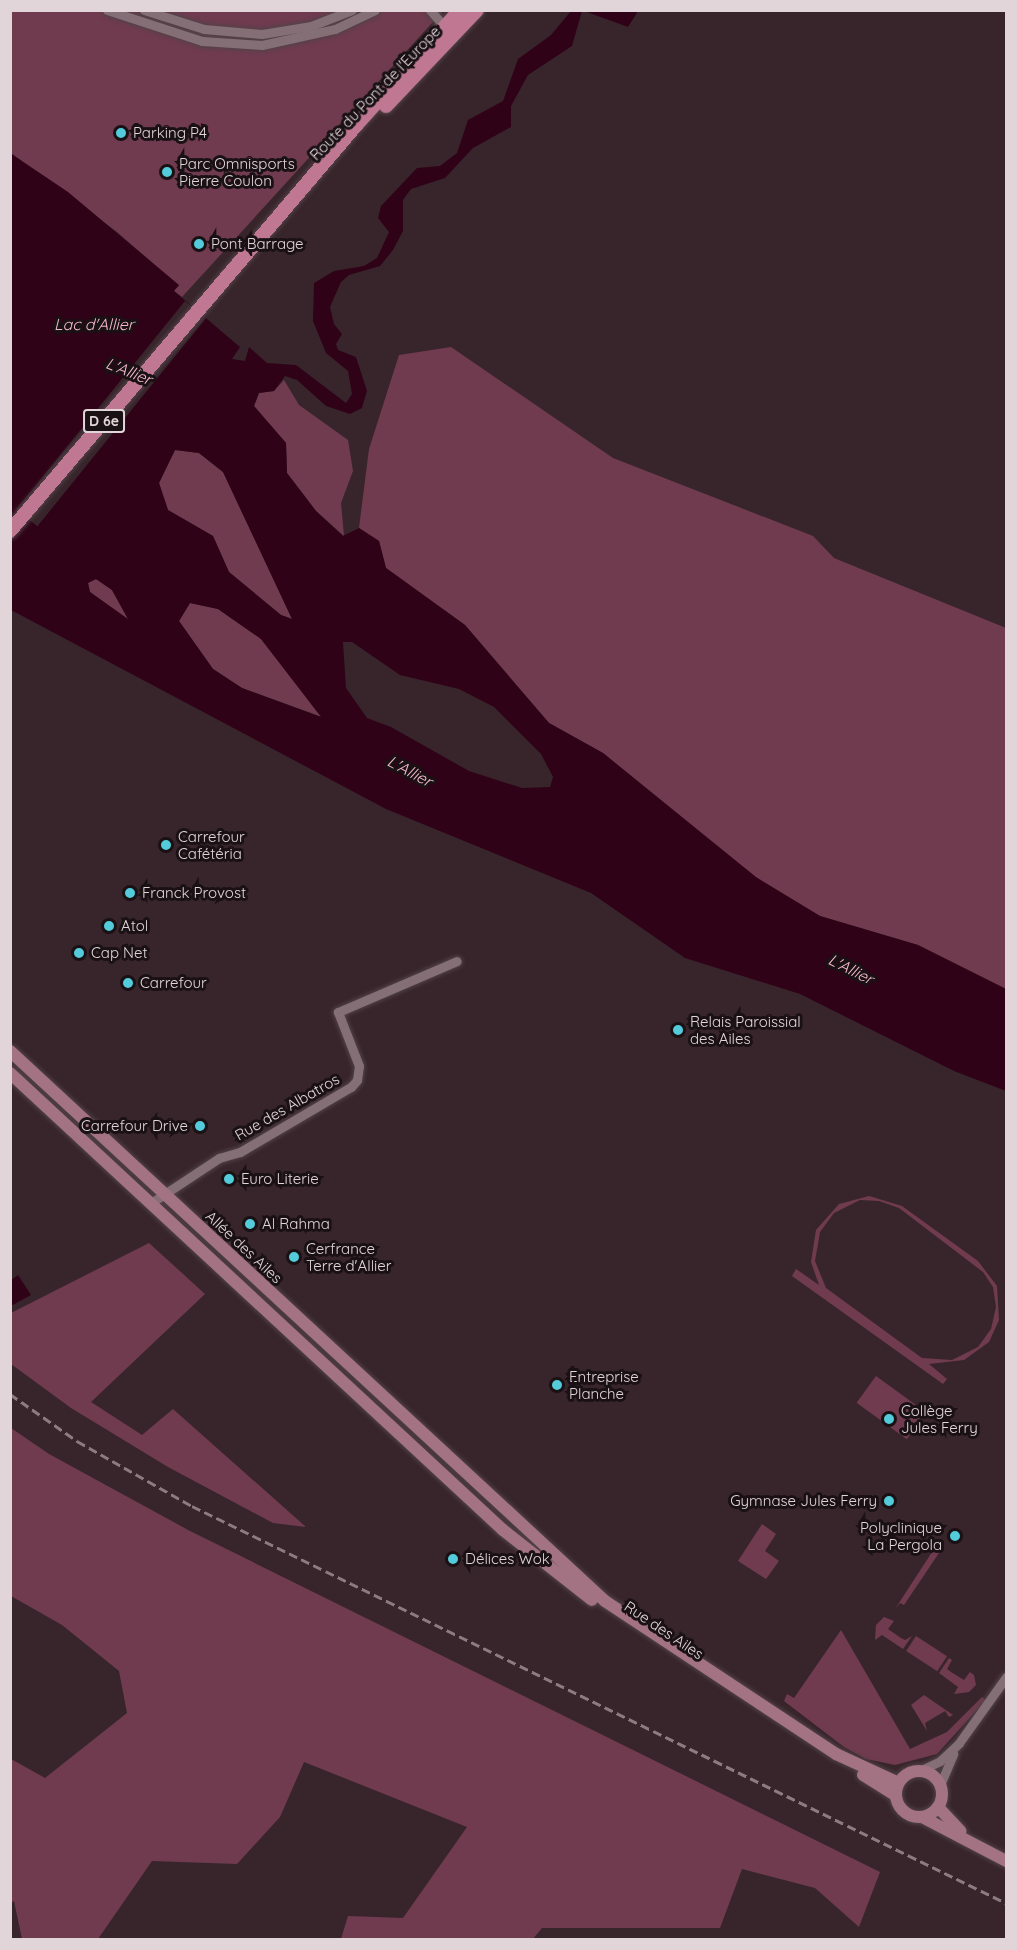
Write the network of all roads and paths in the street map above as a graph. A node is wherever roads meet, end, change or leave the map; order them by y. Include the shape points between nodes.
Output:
1 (107, 10) edge
2 (144, 10) edge
3 (352, 10) edge
4 (375, 10) edge
5 (430, 10) edge
6 (462, 17) edge
7 (297, 199) junction
8 (10, 531) edge
9 (457, 961) dead end
10 (10, 1052) edge
11 (10, 1073) edge
12 (164, 1194) junction
13 (151, 1203) junction
14 (457, 1464) joint
15 (434, 1465) joint
16 (1006, 1677) edge
17 (959, 1743) junction
18 (919, 1772) junction
19 (899, 1783) junction
20 (940, 1785) junction
21 (896, 1796) junction
22 (938, 1807) junction
23 (922, 1817) junction
24 (980, 1847) junction
25 (1006, 1861) edge

1 - 4 street via 202,41 262,45 324,33
2 - 3 street via 204,29 262,34 311,26
5 - 6 street
6 - 7 main road, Route du Pont de l'Europe / D 6e
6 - 7 main road, Route du Pont de l'Europe / D 6e via 442,46
7 - 8 main road, Route du Pont de l'Europe / D 6e
9 - 12 street, Rue des Albatros via 338,1012 359,1066 357,1080 351,1087 240,1152 219,1158
10 - 12 main road, Allée des Ailes
11 - 13 main road, Allée des Ailes
12 - 13 street, Rue des Albatros
12 - 14 main road, Allée des Ailes
13 - 15 main road, Allée des Ailes
14 - 19 main road, Rue des Ailes via 605,1601 837,1754
15 - 21 main road, Rue des Ailes via 503,1530 600,1606 833,1760
16 - 17 street
17 - 18 street via 940,1761
17 - 20 street
18 - 19 main road via 908,1774
18 - 20 main road via 932,1775
19 - 21 main road
20 - 22 main road
21 - 23 main road via 907,1814
22 - 23 main road
22 - 24 main road
23 - 24 main road
24 - 25 main road

